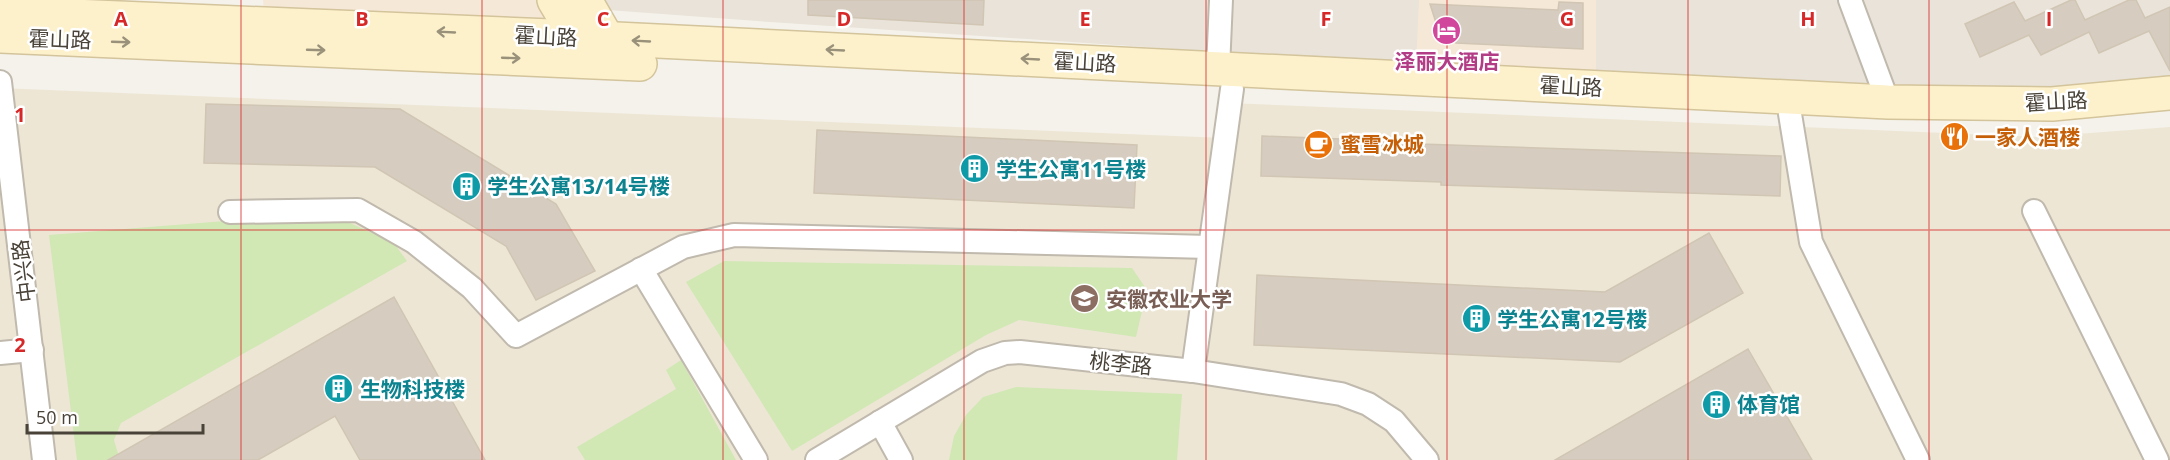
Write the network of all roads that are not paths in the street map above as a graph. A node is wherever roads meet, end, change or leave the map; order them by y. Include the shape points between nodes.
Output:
1 (554, 0) edge
2 (585, 0) edge
3 (1221, 0) edge
4 (1850, 0) edge
5 (0, 13) edge
6 (0, 36) edge
7 (592, 38) junction
8 (1225, 79) junction
9 (0, 82) edge
10 (2170, 93) edge
11 (1888, 102) junction
12 (2170, 113) edge
13 (1790, 114) junction
14 (2034, 211) dead end
15 (230, 212) dead end
16 (1209, 248) junction
17 (641, 269) junction
18 (32, 350) junction
19 (0, 353) edge
20 (1193, 371) junction
21 (880, 422) junction
22 (44, 460) edge
23 (756, 460) edge
24 (818, 460) edge
25 (902, 460) edge
26 (1427, 460) edge
27 (1918, 460) edge
28 (2157, 460) edge

1 - 7 main road
2 - 7 main road
3 - 8 street
4 - 11 street
7 -> 5 main road, 霍山路
6 -> 8 main road, 霍山路
8 -> 7 main road, 霍山路
8 - 11 main road, 霍山路
8 - 13 main road, 霍山路
8 - 16 street
9 - 18 street, 中兴路
10 - 11 main road, 霍山路 via 2052,104
12 - 13 main road, 霍山路 via 2042,124
13 - 27 street via 1811,242
14 - 28 street
15 - 17 street via 358,210 414,242 472,288 516,336
16 - 17 street via 734,236 683,247
16 - 20 street
17 - 23 street
18 - 19 street
18 - 22 street, 中兴路
20 - 21 street, 桃李路 via 1005,353 982,361
20 - 26 street, 桃李路 via 1341,394 1368,404 1394,421
21 - 24 street, 桃李路
21 - 25 street

